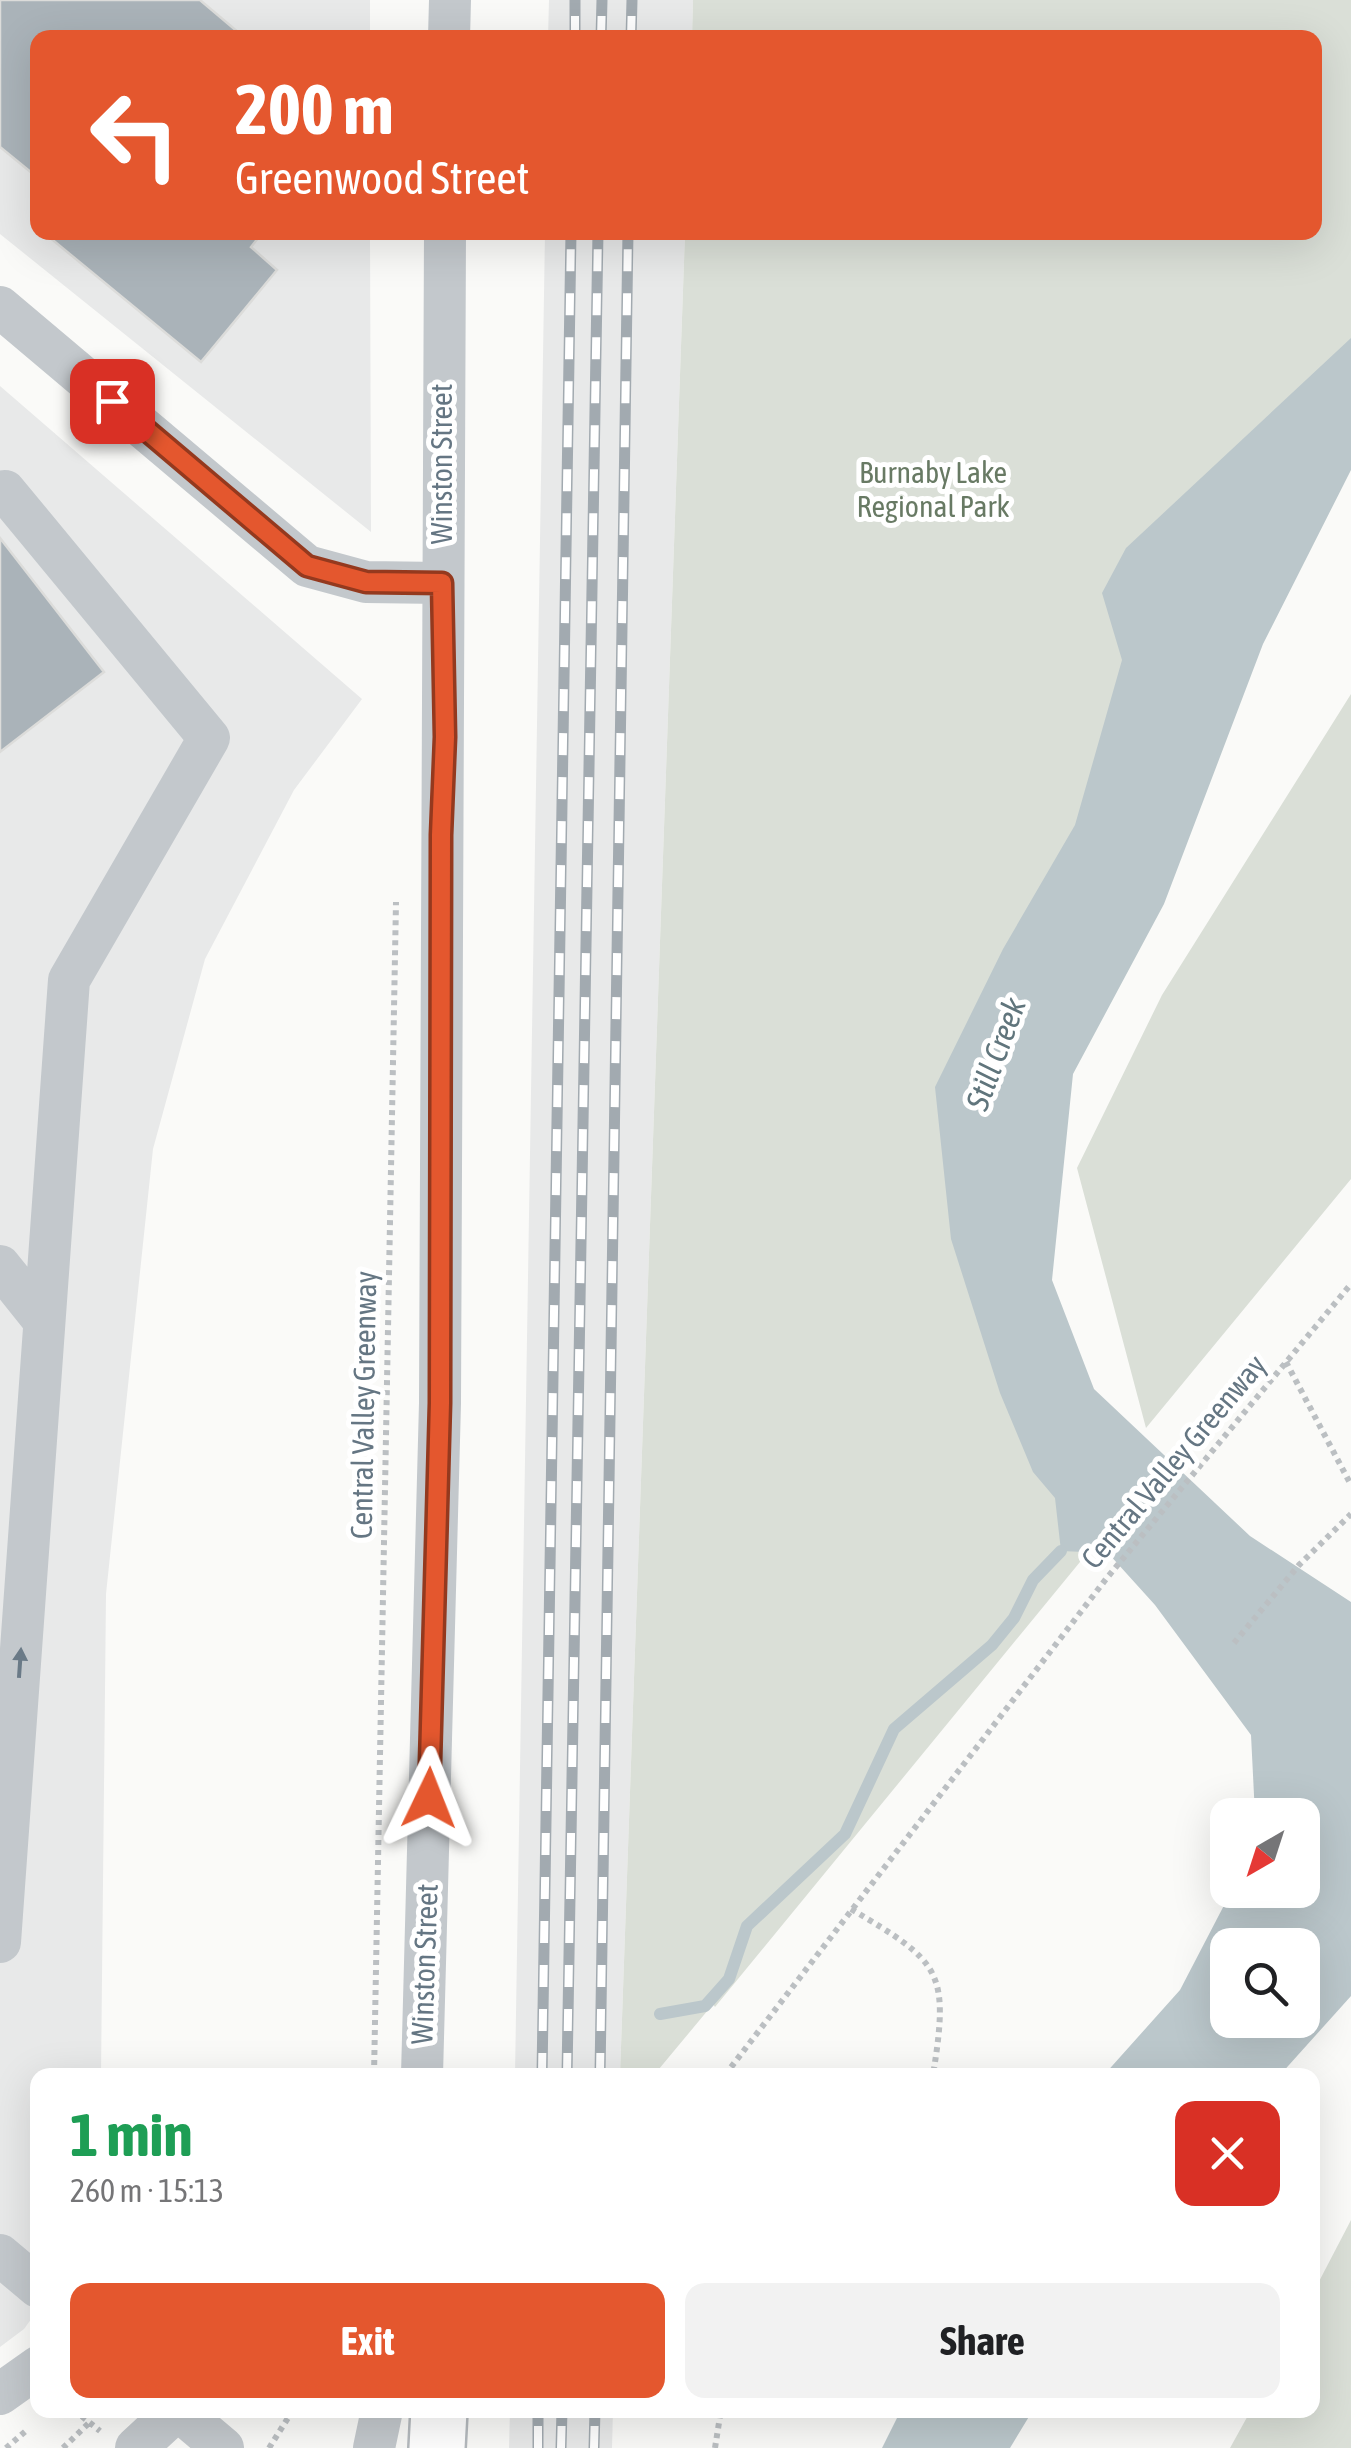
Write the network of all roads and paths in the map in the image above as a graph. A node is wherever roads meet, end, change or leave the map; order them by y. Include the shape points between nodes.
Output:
1 (450, 0) edge
2 (449, 30) edge
3 (444, 240) edge
4 (0, 307) edge
5 (0, 494) edge
6 (442, 583) junction
7 (396, 892) dead end
8 (0, 1266) edge
9 (1351, 1284) edge
10 (44, 1320) junction
11 (1286, 1361) junction
12 (1351, 1485) edge
13 (1351, 1514) edge
14 (1234, 1644) dead end
15 (851, 1909) junction
16 (0, 1937) edge
17 (374, 2068) edge
18 (422, 2068) edge
19 (730, 2068) edge
20 (934, 2068) edge
21 (0, 2255) edge
22 (30, 2281) edge
23 (30, 2373) edge
24 (0, 2394) edge
25 (85, 2418) edge
26 (162, 2418) edge
27 (188, 2418) edge
28 (287, 2418) edge
29 (439, 2418) edge
30 (720, 2418) edge
31 (90, 2422) junction
32 (118, 2440) edge
33 (63, 2448) edge
34 (224, 2448) edge
35 (269, 2448) edge
36 (437, 2448) edge
37 (715, 2448) edge

1 - 2 street
3 - 6 street, Winston Street
4 - 6 street via 307,566 366,582
5 - 10 street via 6,491 209,738 68,980
6 - 18 street, Winston Street via 440,1403
7 - 17 path, Central Valley Greenway
8 - 10 street
9 - 11 path, Central Valley Greenway
16 -> 10 street
11 - 12 path
11 - 15 path, Central Valley Greenway via 1106,1578
13 - 14 path
15 - 19 path, Central Valley Greenway
15 - 20 path via 928,1964 940,1988 942,2016
21 - 22 street
23 - 24 street
25 - 31 path
26 - 32 street
27 - 34 street
28 - 35 path
29 - 36 main road
30 - 37 path
31 - 32 path
31 - 33 path

